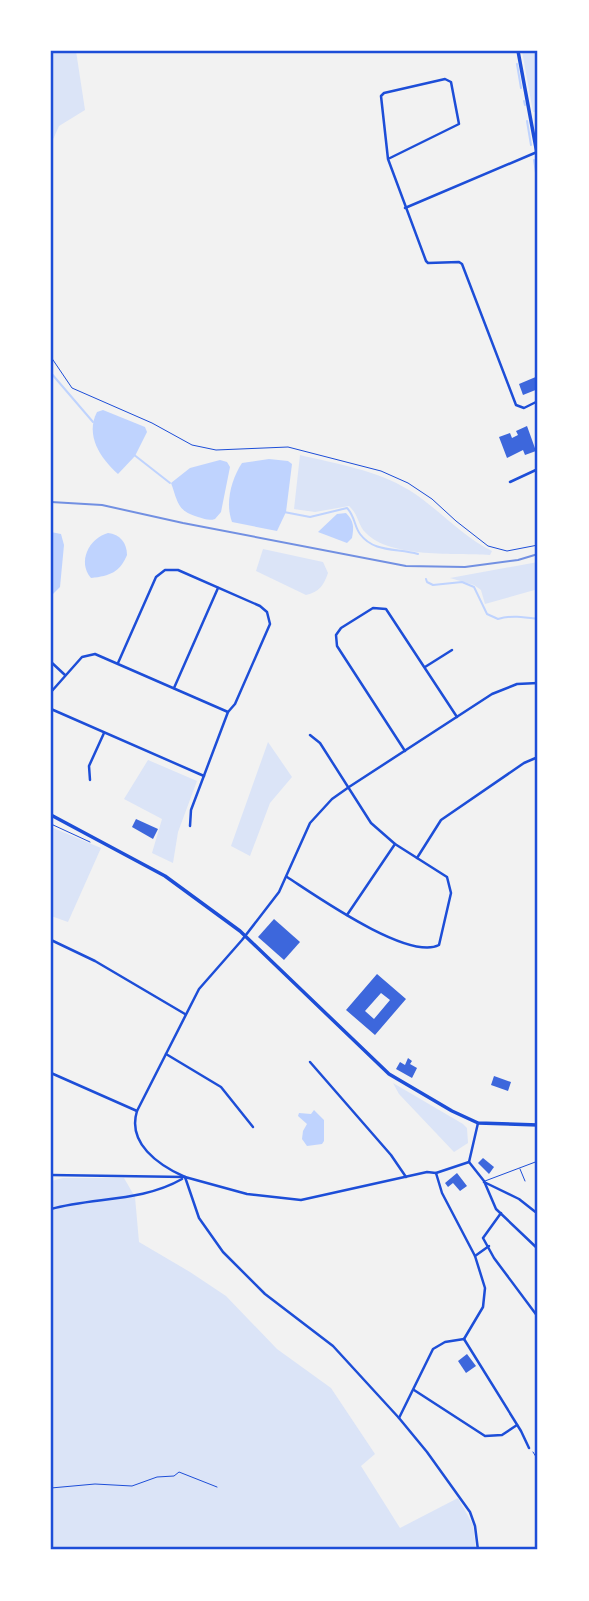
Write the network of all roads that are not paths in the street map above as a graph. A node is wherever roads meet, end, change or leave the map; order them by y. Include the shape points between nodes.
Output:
1 (518, 51) edge
2 (537, 152) edge
3 (388, 159) junction
4 (538, 159) edge
5 (405, 208) junction
6 (538, 401) edge
7 (538, 469) edge
8 (510, 482) dead end
9 (218, 588) junction
10 (452, 650) dead end
11 (51, 662) edge
12 (118, 663) junction
13 (425, 667) junction
14 (65, 675) junction
15 (538, 683) edge
16 (174, 688) junction
17 (51, 692) edge
18 (51, 709) edge
19 (228, 712) junction
20 (457, 717) junction
21 (104, 733) junction
22 (310, 734) dead end
23 (405, 751) junction
24 (538, 757) edge
25 (204, 776) junction
26 (90, 780) dead end
27 (349, 787) junction
28 (51, 816) edge
29 (190, 826) dead end
30 (395, 844) junction
31 (417, 858) junction
32 (287, 877) junction
33 (346, 915) junction
34 (245, 935) junction
35 (51, 940) edge
36 (185, 1014) junction
37 (166, 1054) junction
38 (310, 1062) dead end
39 (51, 1073) edge
40 (137, 1111) junction
41 (478, 1123) junction
42 (538, 1125) edge
43 (253, 1127) dead end
44 (538, 1161) edge
45 (469, 1162) junction
46 (519, 1167) junction
47 (436, 1173) junction
48 (51, 1175) edge
49 (185, 1177) junction
50 (406, 1177) junction
51 (484, 1181) junction
52 (525, 1181) dead end
53 (51, 1209) edge
54 (501, 1213) junction
55 (538, 1214) edge
56 (488, 1246) junction
57 (538, 1249) edge
58 (475, 1256) junction
59 (538, 1317) edge
60 (464, 1339) junction
61 (414, 1390) junction
62 (399, 1418) junction
63 (517, 1425) junction
64 (529, 1448) road end
65 (478, 1550) edge

1 - 2 main road
2 - 4 main road
2 - 5 street
3 - 3 street via 384,93 445,79 451,82 459,124
3 - 5 street
5 - 6 street via 428,263 462,264 516,405 524,408
7 - 8 street
9 - 12 street via 172,569 160,572
9 - 16 street
9 - 19 street via 260,606 270,624
10 - 13 street
11 - 14 street
12 - 14 street via 99,654 86,655
12 - 16 street
13 - 20 street
13 - 23 street via 390,612 382,607 373,608 336,635 337,646
14 - 17 street
15 - 20 street via 505,687
16 - 19 street
18 - 21 street
19 - 25 street
20 - 23 street
21 - 25 street
21 - 26 street via 89,766
22 - 27 street
23 - 27 street
24 - 31 street via 441,821
25 - 29 street
27 - 30 street via 371,823
27 - 32 street via 310,824
28 - 34 main road via 165,876
30 - 31 street
30 - 33 street
31 - 33 street via 447,877 451,893 437,947 400,941
32 - 33 street
32 - 34 street
34 - 36 street via 199,989
34 - 41 main road via 389,1074
35 - 36 street
36 - 37 street
37 - 40 street
37 - 43 street via 222,1087
38 - 50 street
39 - 40 street
40 - 49 street via 133,1123 138,1142 168,1170
41 - 42 main road
41 - 45 street
44 - 46 lane
45 - 47 street
45 - 51 street
46 - 51 lane
46 - 52 lane
47 - 50 street
47 - 58 street
48 - 49 street
49 - 50 street via 247,1194 300,1200
49 - 53 street via 136,1195
49 - 62 street via 199,1218 223,1252 265,1294 333,1346
51 - 54 street
51 - 55 street
54 - 56 street via 483,1236
54 - 57 street
56 - 58 street
56 - 59 street
58 - 60 street via 485,1298
60 - 61 street via 433,1349
60 - 63 street
61 - 62 street
61 - 63 street via 485,1436 502,1435
62 - 65 street via 470,1512
63 - 64 street

